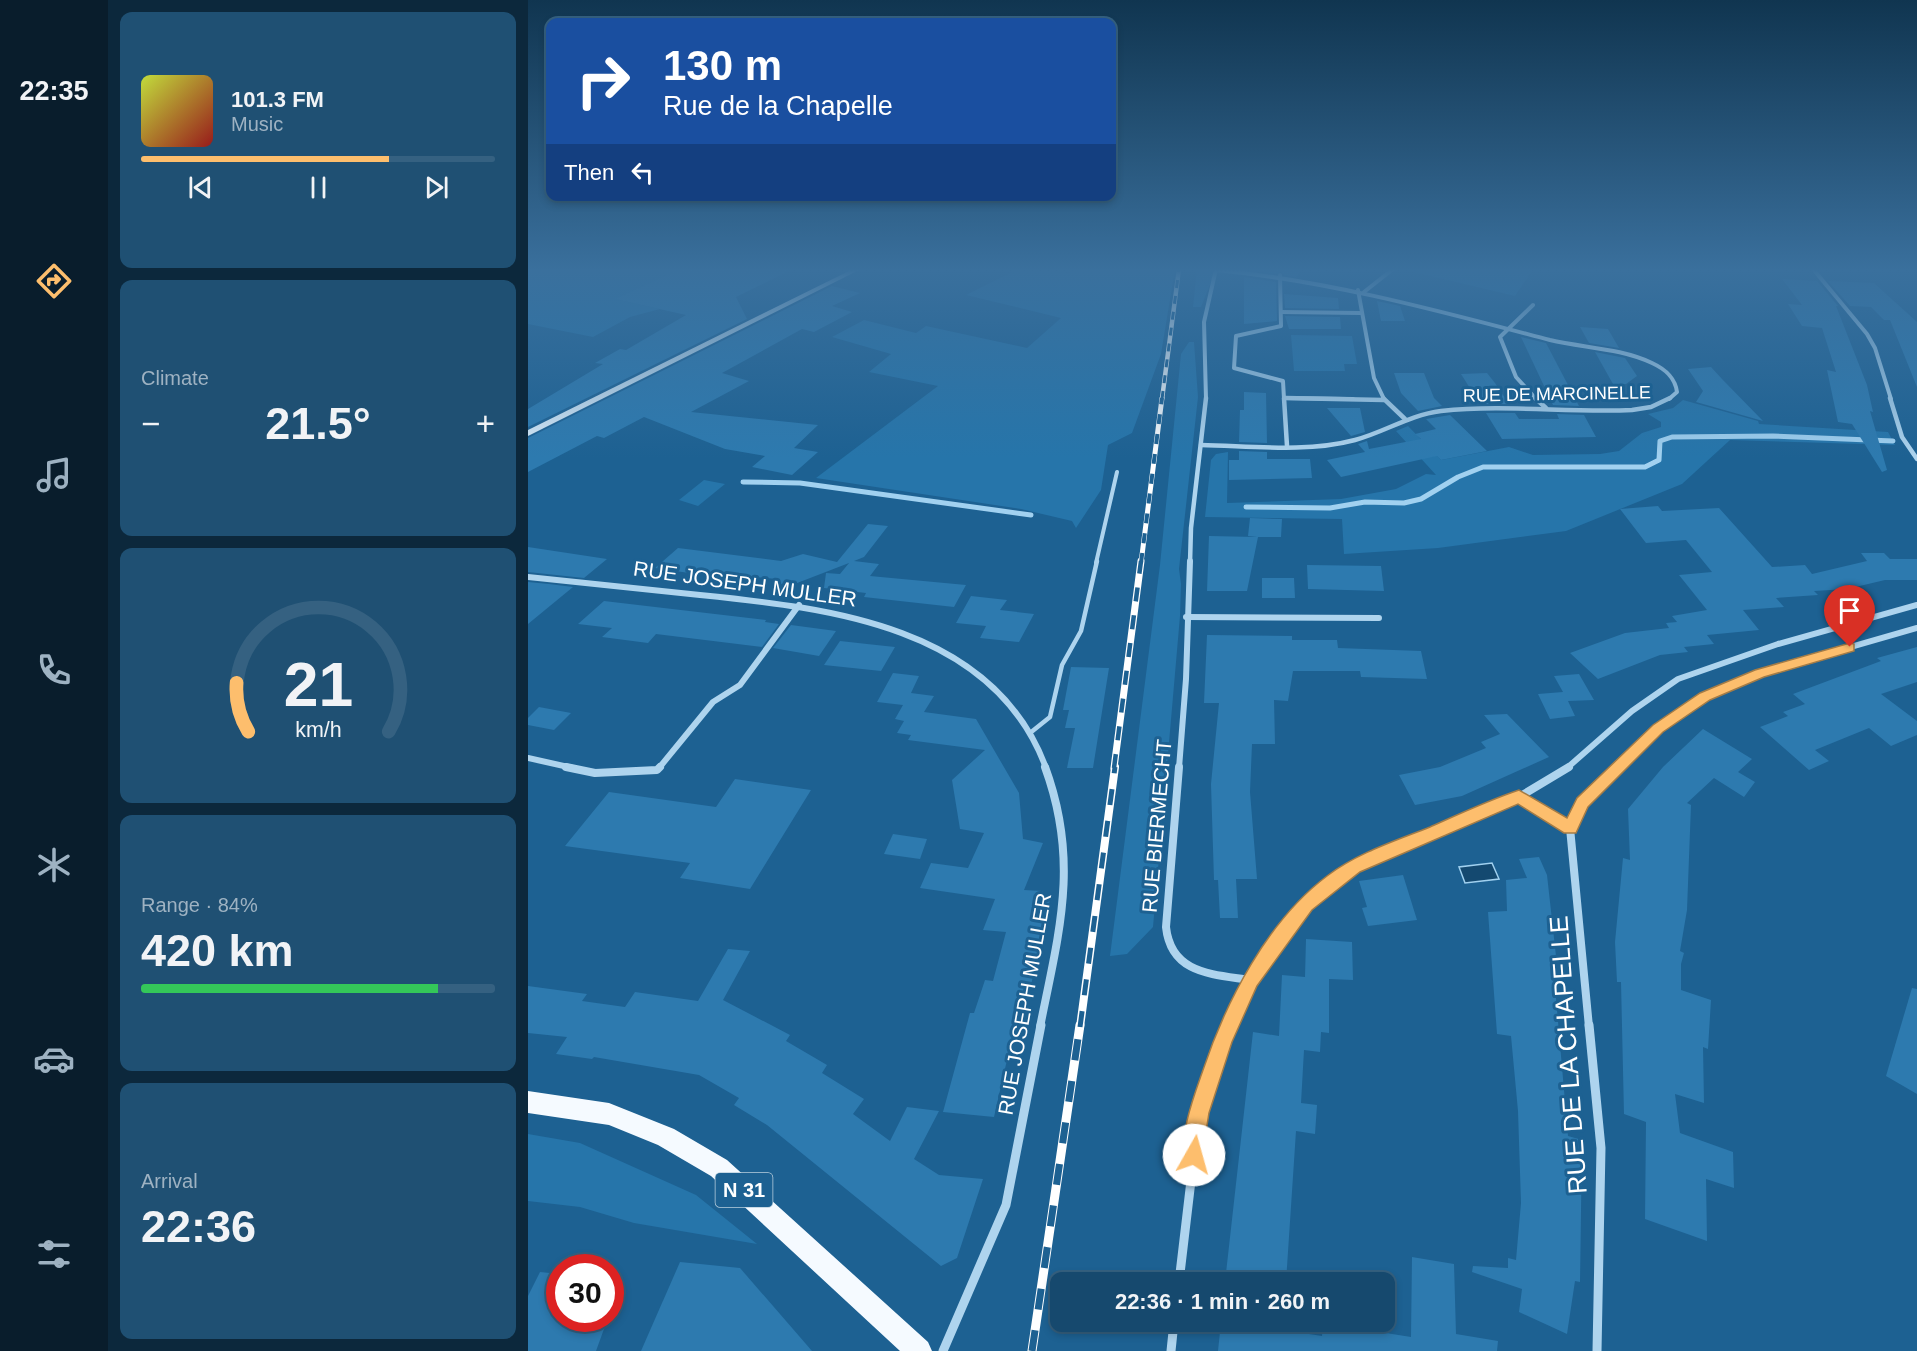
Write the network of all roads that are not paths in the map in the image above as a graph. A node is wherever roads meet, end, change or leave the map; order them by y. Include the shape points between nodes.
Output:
1 (731, 332) edge
2 (1204, 332) edge
3 (1254, 332) edge
4 (1365, 332) edge
5 (1504, 332) edge
6 (1519, 332) edge
7 (1865, 332) edge
8 (1285, 398) junction
9 (1384, 400) junction
10 (1546, 408) junction
11 (1405, 419) junction
12 (528, 433) edge
13 (1201, 445) junction
14 (1287, 446) junction
15 (1917, 459) edge
16 (1117, 472) dead end
17 (528, 578) edge
18 (799, 605) junction
19 (1917, 605) edge
20 (1186, 617) junction
21 (1379, 618) dead end
22 (1917, 628) edge
23 (1030, 733) junction
24 (528, 758) edge
25 (1519, 797) junction
26 (1570, 828) junction
27 (1250, 980) junction
28 (528, 1102) edge
29 (1180, 1272) edge
30 (1173, 1332) edge
31 (919, 1351) edge
32 (943, 1351) edge
33 (1171, 1351) edge
34 (1597, 1351) edge

1 - 12 main road
2 - 13 street, RUE BIERMECHT via 1206,396
3 - 8 street via 1236,336 1234,368 1283,381
4 - 9 street via 1374,378
5 - 10 street via 1500,337 1516,377
6 - 10 street, RUE DE MARCINELLE via 1642,358 1666,370 1677,385 1673,398 1651,408
7 - 15 street via 1875,348 1902,437
8 - 9 street
8 - 14 street
9 - 11 street
10 - 11 street, RUE DE MARCINELLE via 1468,409
11 - 14 street, RUE DE MARCINELLE via 1350,442
13 - 14 street, RUE DE MARCINELLE
13 - 20 street, RUE BIERMECHT
16 - 23 lane via 1081,631 1062,665 1050,717
17 - 18 street, RUE JOSEPH MULLER
18 - 23 street, RUE JOSEPH MULLER via 891,626 935,646 976,672 1005,699
18 - 24 street via 740,685 713,702 657,770 595,773
19 - 25 street via 1778,644 1678,679 1632,711 1567,768
20 - 21 street
20 - 27 street, RUE BIERMECHT via 1186,679 1166,927 1170,950 1182,962 1202,971
22 - 26 street via 1760,673 1705,696 1658,729 1583,803
23 - 32 street, RUE JOSEPH MULLER via 1056,796 1065,856 1064,904 1006,1205
25 - 26 street
25 - 27 street via 1354,867 1306,904
26 - 34 street, RUE DE LA CHAPELLE via 1601,1148
27 - 29 street via 1222,1040 1199,1113
28 - 31 main road, N 31 via 609,1114 666,1137 719,1168
30 - 33 street

